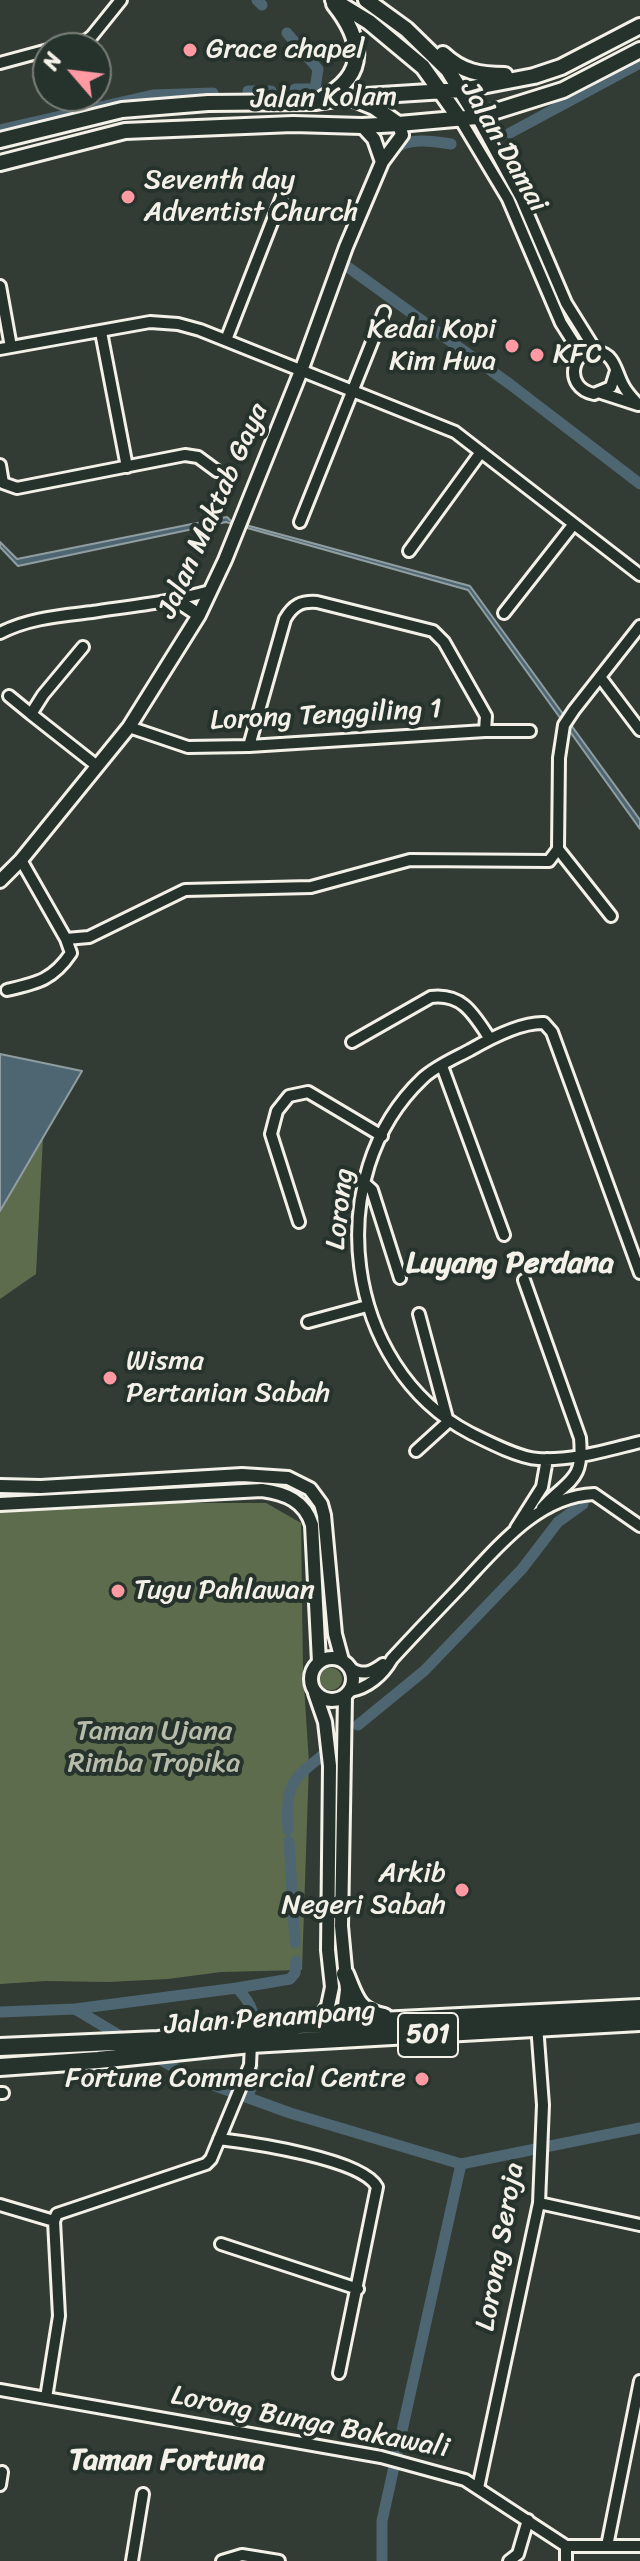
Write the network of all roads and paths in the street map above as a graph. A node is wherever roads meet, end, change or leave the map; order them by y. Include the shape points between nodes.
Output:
1 (121, 0) edge
2 (332, 0) edge
3 (366, 0) edge
4 (392, 17) junction
5 (640, 26) edge
6 (95, 32) edge
7 (640, 50) edge
8 (32, 54) edge
9 (0, 63) edge
10 (534, 76) junction
11 (461, 90) junction
12 (441, 92) junction
13 (350, 97) junction
14 (315, 102) junction
15 (477, 117) junction
16 (460, 119) junction
17 (399, 124) junction
18 (362, 126) junction
19 (0, 140) edge
20 (382, 162) junction
21 (0, 163) edge
22 (285, 189) dead end
23 (0, 286) edge
24 (384, 312) dead end
25 (101, 332) junction
26 (226, 340) junction
27 (5, 348) edge
28 (596, 351) junction
29 (582, 356) junction
30 (301, 371) junction
31 (616, 371) junction
32 (354, 391) junction
33 (601, 393) junction
34 (639, 406) edge
35 (481, 452) junction
36 (0, 465) edge
37 (127, 467) junction
38 (217, 471) dead end
39 (300, 522) dead end
40 (573, 525) junction
41 (409, 551) dead end
42 (640, 575) edge
43 (210, 591) junction
44 (178, 601) junction
45 (504, 613) dead end
46 (199, 615) junction
47 (640, 626) edge
48 (0, 633) edge
49 (83, 647) dead end
50 (600, 677) junction
51 (9, 696) dead end
52 (31, 714) junction
53 (129, 727) junction
54 (640, 730) edge
55 (485, 731) junction
56 (530, 731) dead end
57 (249, 746) junction
58 (97, 766) junction
59 (558, 849) junction
60 (21, 860) junction
61 (0, 881) edge
62 (611, 916) dead end
63 (66, 939) junction
64 (7, 990) dead end
65 (490, 1039) junction
66 (352, 1042) dead end
67 (442, 1066) junction
68 (382, 1136) junction
69 (363, 1182) junction
70 (299, 1222) dead end
71 (504, 1235) dead end
72 (640, 1273) edge
73 (400, 1278) dead end
74 (524, 1280) dead end
75 (367, 1306) junction
76 (419, 1314) dead end
77 (308, 1322) dead end
78 (448, 1422) junction
79 (640, 1442) edge
80 (416, 1451) dead end
81 (582, 1457) junction
82 (535, 1459) junction
83 (547, 1459) junction
84 (0, 1486) edge
85 (534, 1497) junction
86 (0, 1504) edge
87 (537, 1515) junction
88 (640, 1526) edge
89 (515, 1530) junction
90 (392, 1659) junction
91 (319, 1662) junction
92 (346, 1664) junction
93 (315, 1693) junction
94 (347, 1694) junction
95 (345, 1974) junction
96 (332, 1987) junction
97 (346, 2001) junction
98 (640, 2008) edge
99 (399, 2019) junction
100 (537, 2020) junction
101 (640, 2022) edge
102 (340, 2023) junction
103 (294, 2026) junction
104 (247, 2038) junction
105 (319, 2041) junction
106 (0, 2047) edge
107 (0, 2067) edge
108 (219, 2139) junction
109 (539, 2203) junction
110 (0, 2205) edge
111 (54, 2221) junction
112 (640, 2225) edge
113 (221, 2244) dead end
114 (358, 2289) junction
115 (339, 2373) dead end
116 (640, 2381) edge
117 (0, 2390) edge
118 (46, 2398) junction
119 (2, 2472) dead end
120 (0, 2485) edge
121 (478, 2488) junction
122 (143, 2494) dead end
123 (528, 2520) junction
124 (566, 2546) junction
125 (607, 2546) junction
126 (640, 2546) edge
127 (132, 2561) edge
128 (222, 2561) edge
129 (279, 2561) edge
130 (509, 2561) edge
131 (566, 2561) edge

1 - 6 street
2 - 12 main road, Jalan Damai via 369,22 423,67
2 - 14 main road via 354,34 357,59 335,92
3 - 4 main road, Jalan Damai
4 - 10 main road via 464,70
4 - 11 main road, Jalan Damai via 448,70
5 - 10 main road, Jalan Kolam
7 - 15 main road, Jalan Kolam via 563,90
8 - 9 street
10 - 11 main road, Jalan Kolam
11 - 12 main road, Jalan Kolam
11 - 15 main road, Jalan Damai
12 - 13 main road, Jalan Kolam
12 - 16 main road, Jalan Damai
13 - 14 main road, Jalan Kolam
13 - 17 main road
14 - 19 main road, Jalan Kolam via 122,110
15 - 16 main road, Jalan Kolam
15 - 28 street, Jalan Damai via 521,198 566,303
16 - 17 main road, Jalan Kolam
16 - 29 street, Jalan Damai via 508,199 561,323
17 - 18 main road, Jalan Kolam
17 - 20 street, Jalan Maktab Gaya via 402,135
18 - 20 street via 374,139
18 - 21 main road, Jalan Kolam via 125,131
20 - 30 street, Jalan Maktab Gaya
22 - 26 street
23 - 27 street
24 - 32 street
25 - 26 street via 150,322 178,324
25 - 27 street
25 - 37 street
26 - 30 street
28 - 29 street
28 - 31 street via 608,356
29 - 33 street via 574,372 577,384 587,393
30 - 32 street
30 - 43 street, Jalan Maktab Gaya
31 - 33 street via 611,387
31 - 34 street
32 - 35 street via 455,432
32 - 39 street
33 - 34 street
35 - 40 street
35 - 41 street
36 - 37 street via 3,483 17,488
37 - 38 street via 185,455 198,457
40 - 42 street
40 - 45 street
43 - 44 street
43 - 46 street, Jalan Maktab Gaya
44 - 46 street
44 - 48 street via 42,618
46 - 53 street, Jalan Maktab Gaya
47 - 50 street
49 - 52 street
50 - 54 street
50 - 59 street via 564,725
51 - 52 street
52 - 58 street
53 - 57 street, Lorong Tenggiling 1 via 188,747
53 - 58 street, Jalan Maktab Gaya
55 - 56 street, Lorong Tenggiling 1
55 - 57 street, Lorong Tenggiling 1
55 - 57 street via 486,716 433,631 306,601 285,619
58 - 60 street, Jalan Maktab Gaya
59 - 62 street
59 - 63 street via 549,861 410,860 311,887 185,890 89,937
60 - 61 street, Jalan Maktab Gaya
60 - 63 street
63 - 64 street via 71,953 56,973
65 - 66 street via 467,1006 441,996
65 - 67 street, Lorong
65 - 72 street, Lorong via 536,1023 552,1032
67 - 68 street, Lorong via 425,1075 402,1101
67 - 71 street
68 - 69 street, Lorong
68 - 70 street via 308,1092 289,1096 277,1111 271,1134
69 - 73 street via 372,1190
69 - 75 street, Lorong via 357,1235
74 - 81 street via 580,1438
75 - 77 street
75 - 78 street, Lorong via 402,1372
76 - 78 street
78 - 80 street
78 - 82 street, Lorong
79 - 81 street, Lorong
81 - 83 street, Lorong
81 - 87 street via 578,1474
82 - 83 street, Lorong
82 - 85 street
83 - 85 street via 542,1487
84 - 92 street via 242,1475 298,1482 316,1495 324,1515 335,1634
85 - 89 street
86 - 91 street via 262,1490 286,1495 306,1511 312,1525
87 - 88 street via 594,1494
87 - 89 street
89 - 90 street
90 - 92 street via 367,1674
90 - 94 street via 368,1684
91 - 92 street via 330,1658
91 - 93 street via 310,1680
92 - 94 street via 353,1679
93 - 94 street via 326,1700
93 - 96 street via 328,1734 330,1766
94 - 95 street via 341,1926
95 - 97 street
95 - 99 main road via 358,2004 376,2015
96 - 97 street via 334,2007 342,2008
96 - 103 street via 320,2018
97 - 102 street
98 - 100 main road, Jalan Penampang / 501
99 - 100 main road, Jalan Penampang / 501
99 - 102 main road, Jalan Penampang / 501
100 - 101 main road, Jalan Penampang / 501
100 - 105 main road, Jalan Penampang / 501
100 - 109 street, Lorong Seroja via 543,2129
102 - 103 main road, Jalan Penampang / 501
102 - 105 main road
103 - 104 main road, Jalan Penampang / 501
104 - 105 main road, Jalan Penampang / 501
104 - 106 main road, Jalan Penampang / 501
104 - 107 main road, Jalan Penampang / 501 via 127,2058
104 - 108 street via 250,2065
108 - 111 street via 206,2164 65,2209
108 - 114 street via 284,2148 374,2180
109 - 112 street
109 - 121 street, Lorong Seroja
110 - 111 street
111 - 118 street via 59,2316
113 - 114 street
114 - 115 street
116 - 125 street
117 - 118 street, Lorong Bunga Bakawali
118 - 121 street, Lorong Bunga Bakawali via 381,2457
119 - 120 street
121 - 123 street, Lorong Bunga Bakawali
122 - 127 street
123 - 124 street, Lorong Bunga Bakawali
123 - 130 street via 518,2554
124 - 125 street
124 - 131 street
125 - 126 street
128 - 129 street via 242,2555

